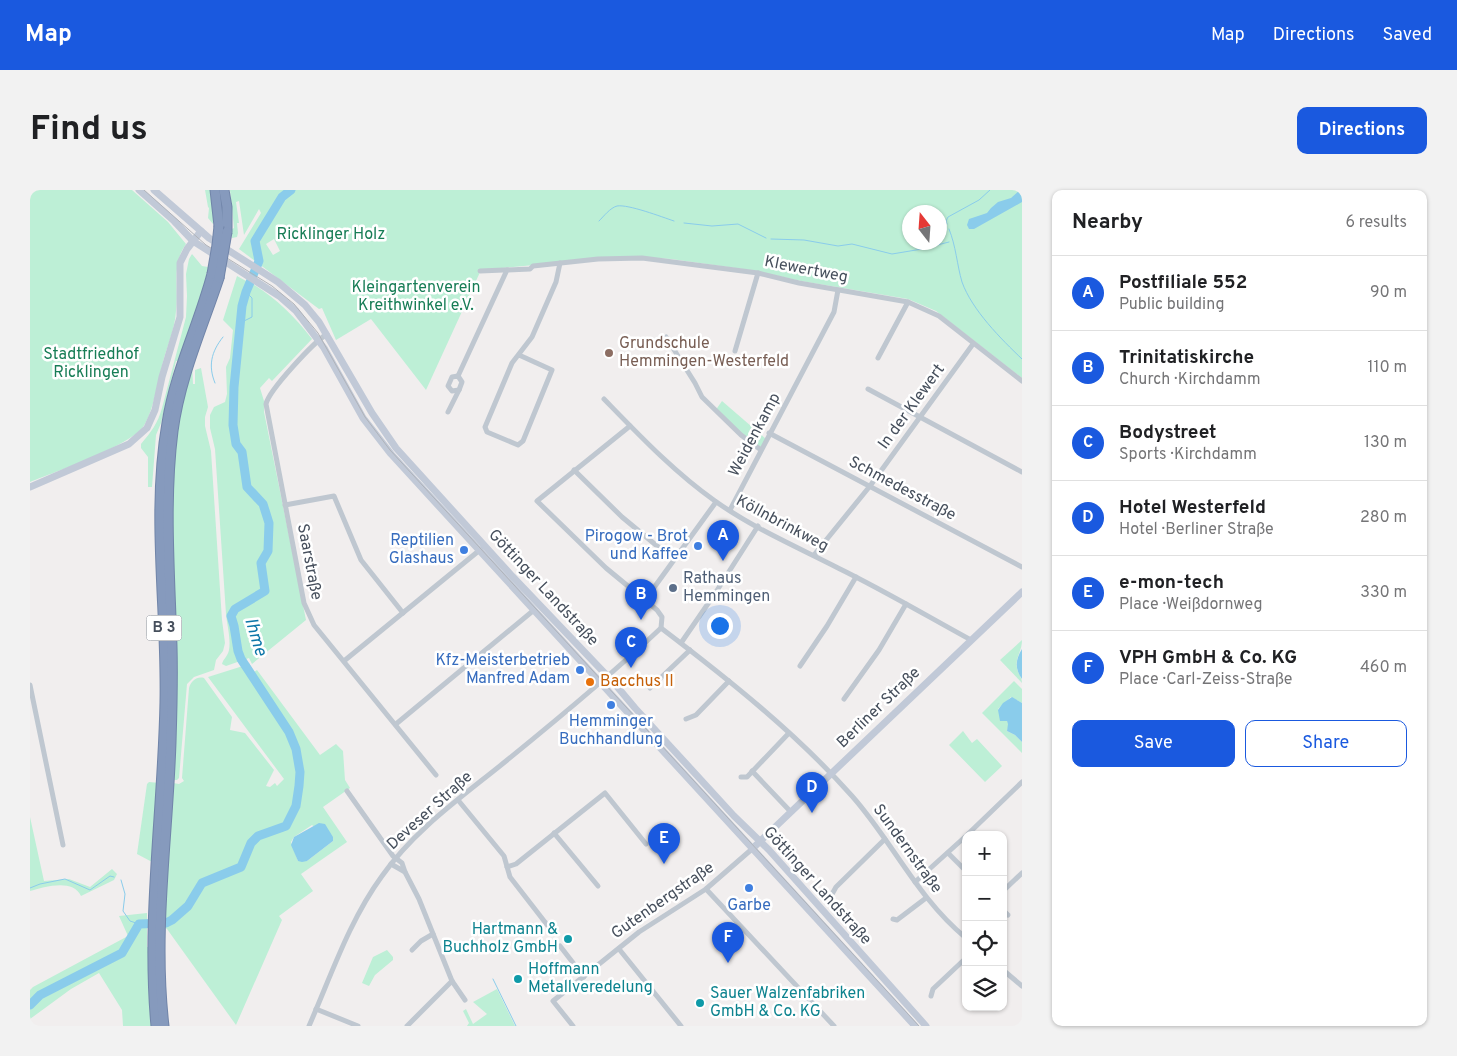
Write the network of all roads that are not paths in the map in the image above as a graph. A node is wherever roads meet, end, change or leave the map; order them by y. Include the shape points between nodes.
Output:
1 (139, 190) edge
2 (154, 190) edge
3 (215, 190) edge
4 (224, 190) edge
5 (201, 231) junction
6 (192, 241) junction
7 (560, 263) junction
8 (507, 270) junction
9 (480, 271) dead end
10 (758, 273) junction
11 (215, 276) junction
12 (838, 290) junction
13 (908, 302) junction
14 (327, 334) junction
15 (666, 337) dead end
16 (318, 341) junction
17 (974, 344) junction
18 (735, 351) dead end
19 (520, 355) junction
20 (878, 358) dead end
21 (458, 376) junction
22 (1022, 381) edge
23 (459, 390) junction
24 (868, 390) dead end
25 (604, 399) dead end
26 (448, 412) dead end
27 (920, 417) junction
28 (630, 426) junction
29 (770, 433) junction
30 (761, 450) junction
31 (574, 470) junction
32 (1022, 472) edge
33 (870, 486) junction
34 (30, 487) edge
35 (716, 502) junction
36 (285, 505) junction
37 (730, 510) junction
38 (758, 526) junction
39 (482, 548) junction
40 (814, 555) junction
41 (674, 560) junction
42 (1022, 568) edge
43 (856, 577) junction
44 (1022, 592) edge
45 (646, 600) junction
46 (906, 604) junction
47 (534, 610) junction
48 (403, 614) junction
49 (661, 628) junction
50 (971, 640) junction
51 (681, 643) junction
52 (690, 650) junction
53 (344, 661) junction
54 (800, 666) dead end
55 (604, 681) junction
56 (729, 681) junction
57 (30, 685) edge
58 (650, 688) dead end
59 (844, 700) dead end
60 (686, 720) dead end
61 (396, 724) junction
62 (789, 733) junction
63 (752, 771) junction
64 (830, 773) junction
65 (436, 775) dead end
66 (741, 777) dead end
67 (1022, 782) edge
68 (346, 791) dead end
69 (458, 800) junction
70 (790, 811) junction
71 (970, 831) edge
72 (554, 833) junction
73 (885, 839) junction
74 (962, 839) edge
75 (646, 844) dead end
76 (63, 845) dead end
77 (756, 845) junction
78 (948, 853) junction
79 (396, 858) junction
80 (391, 864) junction
81 (508, 867) junction
82 (962, 867) edge
83 (405, 872) junction
84 (1022, 873) edge
85 (915, 882) junction
86 (598, 886) dead end
87 (1007, 887) edge
88 (706, 889) junction
89 (831, 896) dead end
90 (926, 898) junction
91 (893, 919) dead end
92 (548, 926) dead end
93 (156, 933) junction
94 (433, 934) junction
95 (962, 934) edge
96 (560, 946) dead end
97 (619, 948) junction
98 (412, 950) dead end
99 (962, 962) edge
100 (1007, 973) edge
101 (584, 976) junction
102 (452, 981) junction
103 (1022, 986) edge
104 (931, 996) dead end
105 (465, 1000) dead end
106 (316, 1009) junction
107 (156, 1026) edge
108 (164, 1026) edge
109 (309, 1026) edge
110 (358, 1026) edge
111 (407, 1026) edge
112 (573, 1026) edge
113 (681, 1026) edge
114 (834, 1026) edge
115 (915, 1026) edge
116 (926, 1026) edge

1 - 6 street, Göttinger Landstraße
2 - 5 street, Göttinger Landstraße
3 - 11 highway, B 3, bridge via 219,226
4 - 11 highway, B 3, bridge via 227,232
5 - 6 street
5 - 14 street, Göttinger Landstraße via 223,249 294,294
6 - 16 street, Göttinger Landstraße via 279,296 296,311
6 - 34 street via 180,264 180,317 155,410 146,428 129,444
7 - 8 street, Klewertweg
7 - 10 street, Klewertweg via 642,258
7 - 19 street via 541,318
8 - 9 street, Klewertweg
8 - 21 street
10 - 12 street, Klewertweg
10 - 18 street
11 - 93 highway, B 3 via 174,389 163,447 161,529 165,700
12 - 13 street, Klewertweg
12 - 29 street, Weidenkamp via 834,312
13 - 17 street, Klewertweg via 939,316
13 - 20 street
14 - 16 street, Saarstraße
14 - 39 street, Göttinger Landstraße via 388,438
15 - 30 street via 702,397
16 - 36 street, Saarstraße via 271,392 266,404
16 - 39 street, Göttinger Landstraße via 369,427
17 - 22 street, Klewertweg
17 - 27 street, In der Klewert
19 - 19 street via 512,363 485,427 487,432 518,445 523,441 552,370
21 - 23 street via 462,382
21 - 23 street via 452,377 448,386
23 - 26 street
24 - 27 street
25 - 28 street, Köllnbrinkweg
27 - 32 street
27 - 33 street, In der Klewert
28 - 31 street
28 - 35 street, Köllnbrinkweg via 678,472
29 - 30 street, Weidenkamp
29 - 33 street, Schmedesstraße
30 - 37 street, Weidenkamp
31 - 41 street via 622,518
31 - 45 street via 537,501 606,568
33 - 40 street, In der Klewert
33 - 42 street, Schmedesstraße
35 - 37 street, Köllnbrinkweg
35 - 41 street
36 - 48 street via 334,496 361,560
36 - 53 street, Saarstraße via 306,609 314,625
37 - 38 street, Köllnbrinkweg
38 - 40 street, Köllnbrinkweg
38 - 51 street
39 - 47 street, Göttinger Landstraße
39 - 48 street
39 - 55 street, Göttinger Landstraße
40 - 43 street, Köllnbrinkweg
41 - 45 street
43 - 46 street, Köllnbrinkweg
43 - 54 street
44 - 50 street, Berliner Straße
45 - 49 street via 662,617
46 - 50 street, Köllnbrinkweg
46 - 59 street
47 - 55 street, Göttinger Landstraße
47 - 61 street
48 - 53 street
49 - 51 street, Sundernstraße
49 - 55 street, Deveser Straße
50 - 64 street, Berliner Straße
51 - 52 street, Sundernstraße
52 - 56 street, Sundernstraße
52 - 58 street
53 - 61 street, Saarstraße
55 - 69 street, Deveser Straße
55 - 77 street, Göttinger Landstraße
55 - 77 street, Göttinger Landstraße via 734,816
56 - 60 street via 696,715
56 - 62 street, Sundernstraße
57 - 76 street
61 - 65 street, Saarstraße
62 - 63 street
62 - 64 street, Sundernstraße
63 - 66 street via 747,777
63 - 70 street
64 - 70 street, Berliner Straße
64 - 73 street, Sundernstraße
67 - 71 street
68 - 79 street
69 - 79 street, Deveser Straße
69 - 81 street via 504,856
70 - 77 street, Berliner Straße
72 - 75 street via 605,793
72 - 81 street
72 - 86 street
73 - 85 street, Sundernstraße
73 - 89 street via 836,887
74 - 78 street
77 - 88 street, Gutenbergstraße
77 - 115 street, Göttinger Landstraße
77 - 116 street, Göttinger Landstraße
78 - 82 street
78 - 85 street
79 - 80 street, Deveser Straße
79 - 83 street
80 - 83 street
80 - 106 street, Deveser Straße via 358,915
81 - 92 street via 510,877
83 - 94 street
84 - 87 street
85 - 90 street, Sundernstraße
88 - 97 street, Gutenbergstraße
88 - 114 street
90 - 91 street via 897,920
90 - 95 street, Sundernstraße
93 - 107 highway, B 3 via 152,976
93 - 108 highway, B 3
94 - 98 street
94 - 102 street
96 - 101 street
97 - 101 street, Gutenbergstraße
97 - 113 street
99 - 104 street via 933,988
100 - 103 street
101 - 112 street, Gutenbergstraße via 553,1001
102 - 105 street
102 - 111 street
106 - 109 street, Deveser Straße
106 - 110 street

